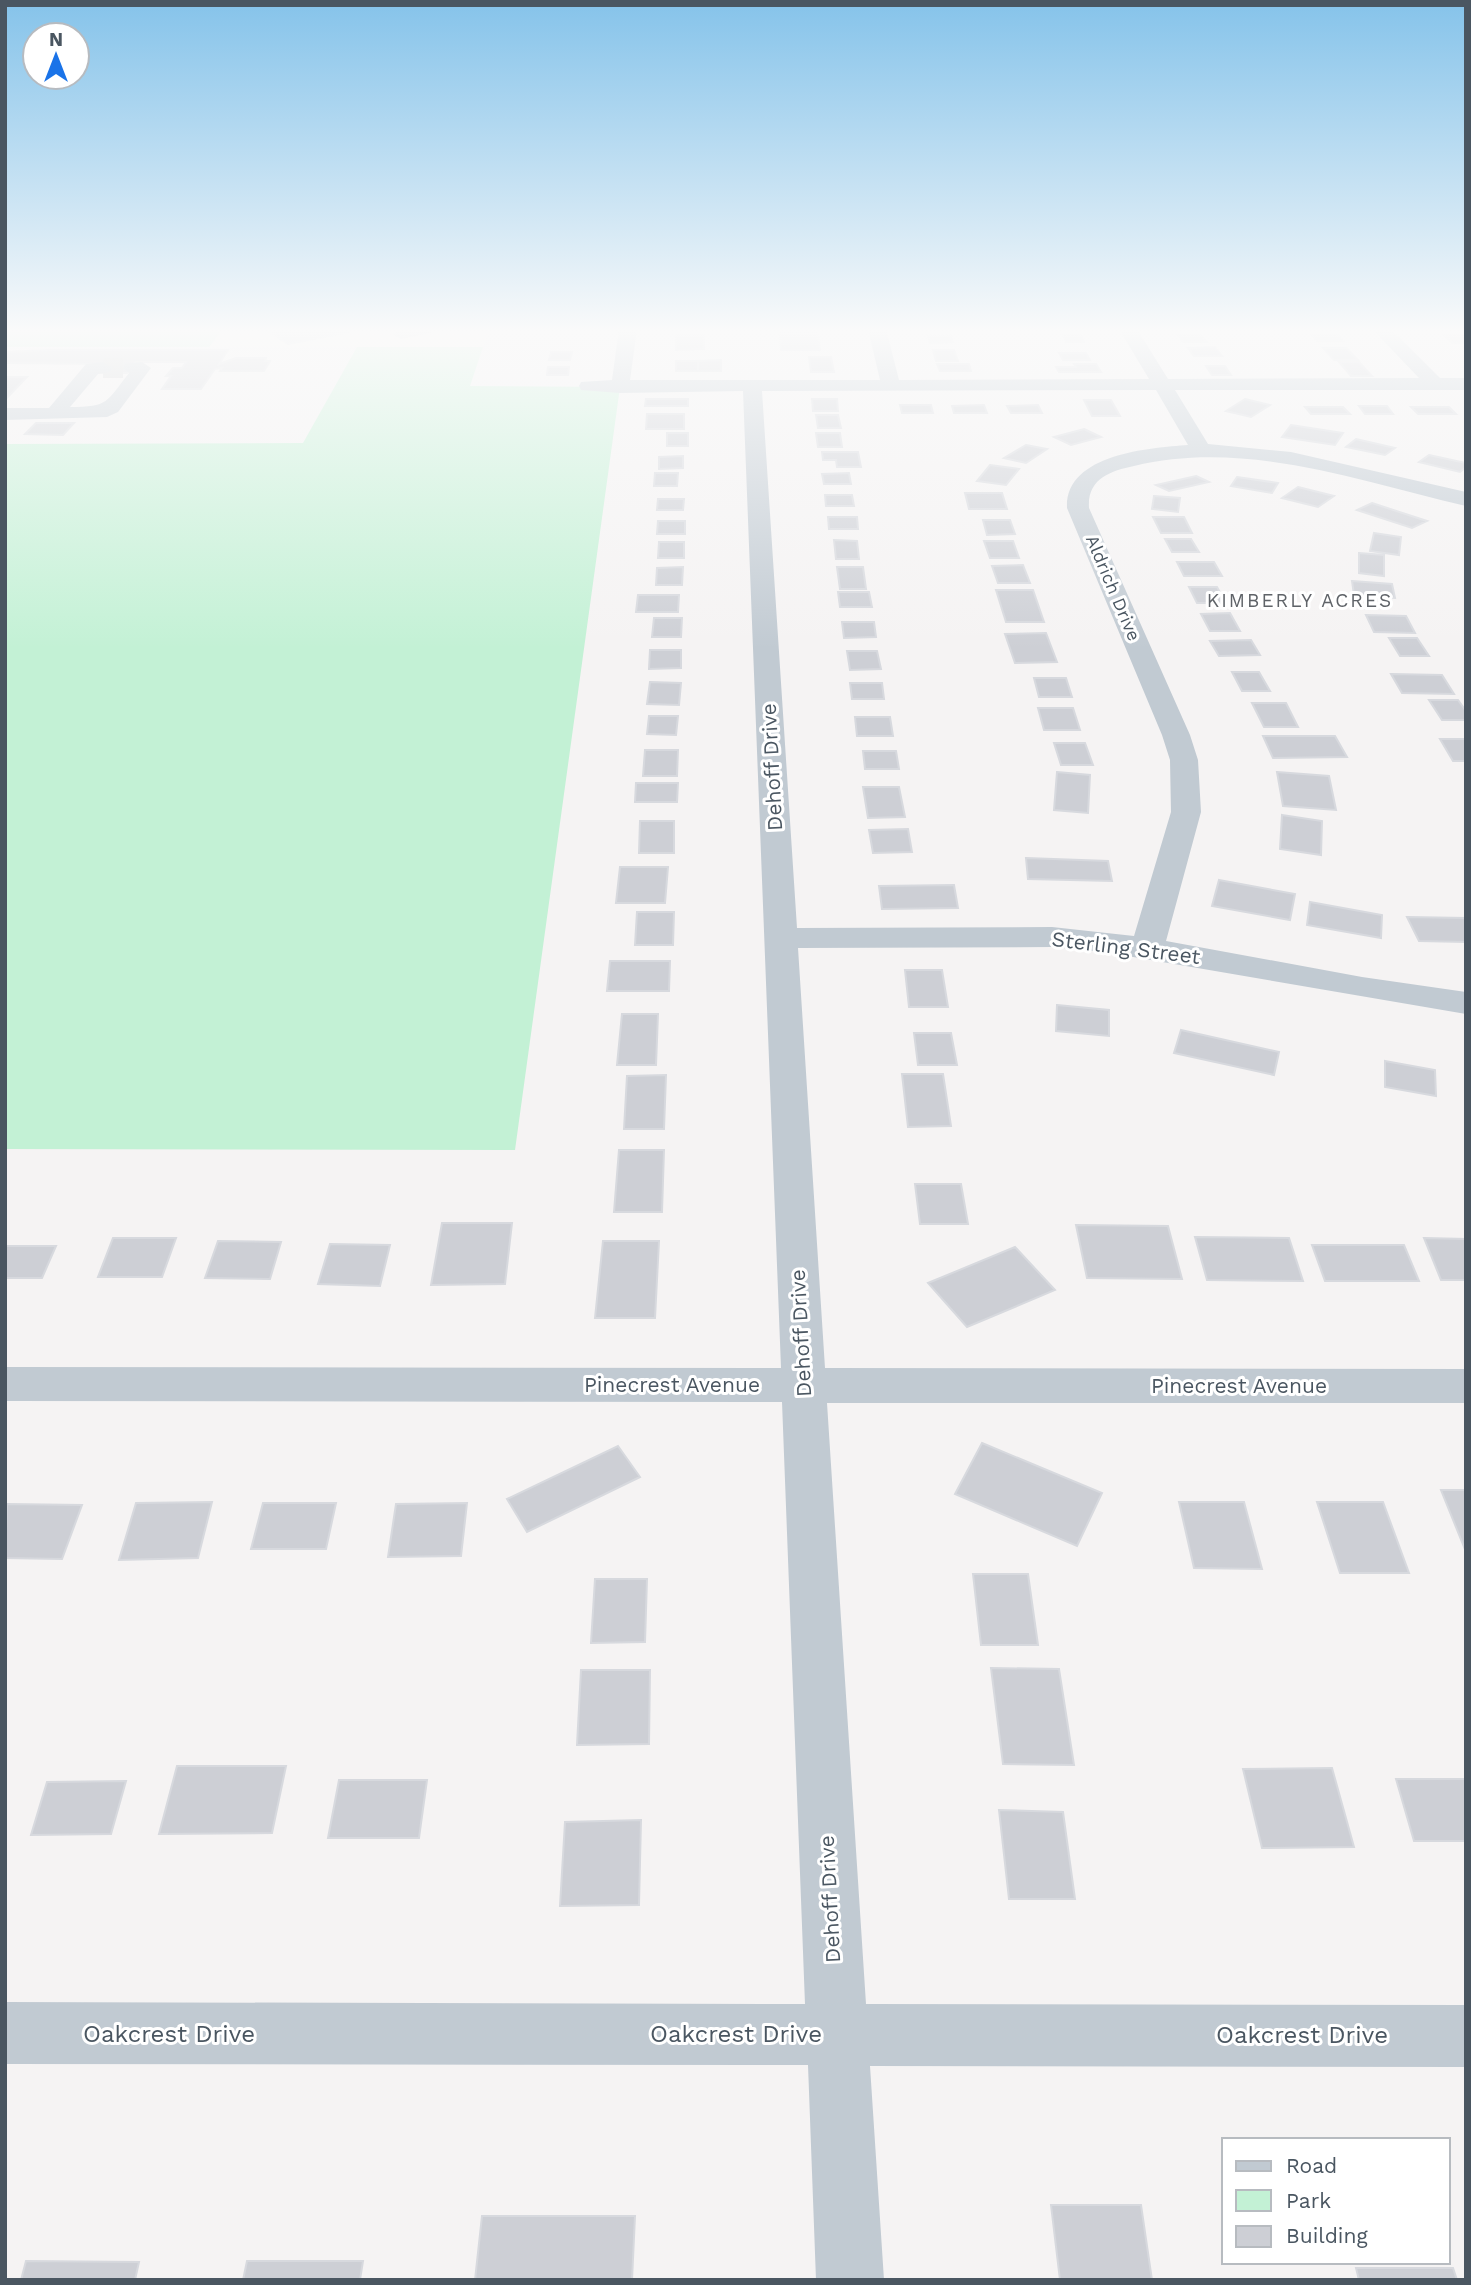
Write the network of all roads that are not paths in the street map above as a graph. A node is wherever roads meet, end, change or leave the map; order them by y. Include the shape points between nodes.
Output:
1 (755, 436) edge
2 (1193, 436) edge
3 (1201, 450) junction
4 (1466, 499) edge
5 (782, 938) junction
6 (1147, 948) junction
7 (1466, 1003) edge
8 (5, 1384) edge
9 (804, 1385) junction
10 (1466, 1386) edge
11 (5, 2034) edge
12 (837, 2035) junction
13 (1466, 2036) edge
14 (850, 2280) edge

1 - 5 street, Dehoff Drive
2 - 3 street
3 - 4 street via 1284,458
3 - 6 street, Aldrich Drive via 1155,453 1108,466 1086,479 1077,494 1078,508 1176,734 1188,785 1186,812
5 - 6 street, Sterling Street via 1052,937
5 - 9 street, Dehoff Drive
6 - 7 street, Sterling Street
8 - 9 street, Pinecrest Avenue
9 - 10 street, Pinecrest Avenue
9 - 12 street, Dehoff Drive
11 - 12 street, Oakcrest Drive
12 - 13 street, Oakcrest Drive
12 - 14 street, Dehoff Drive

